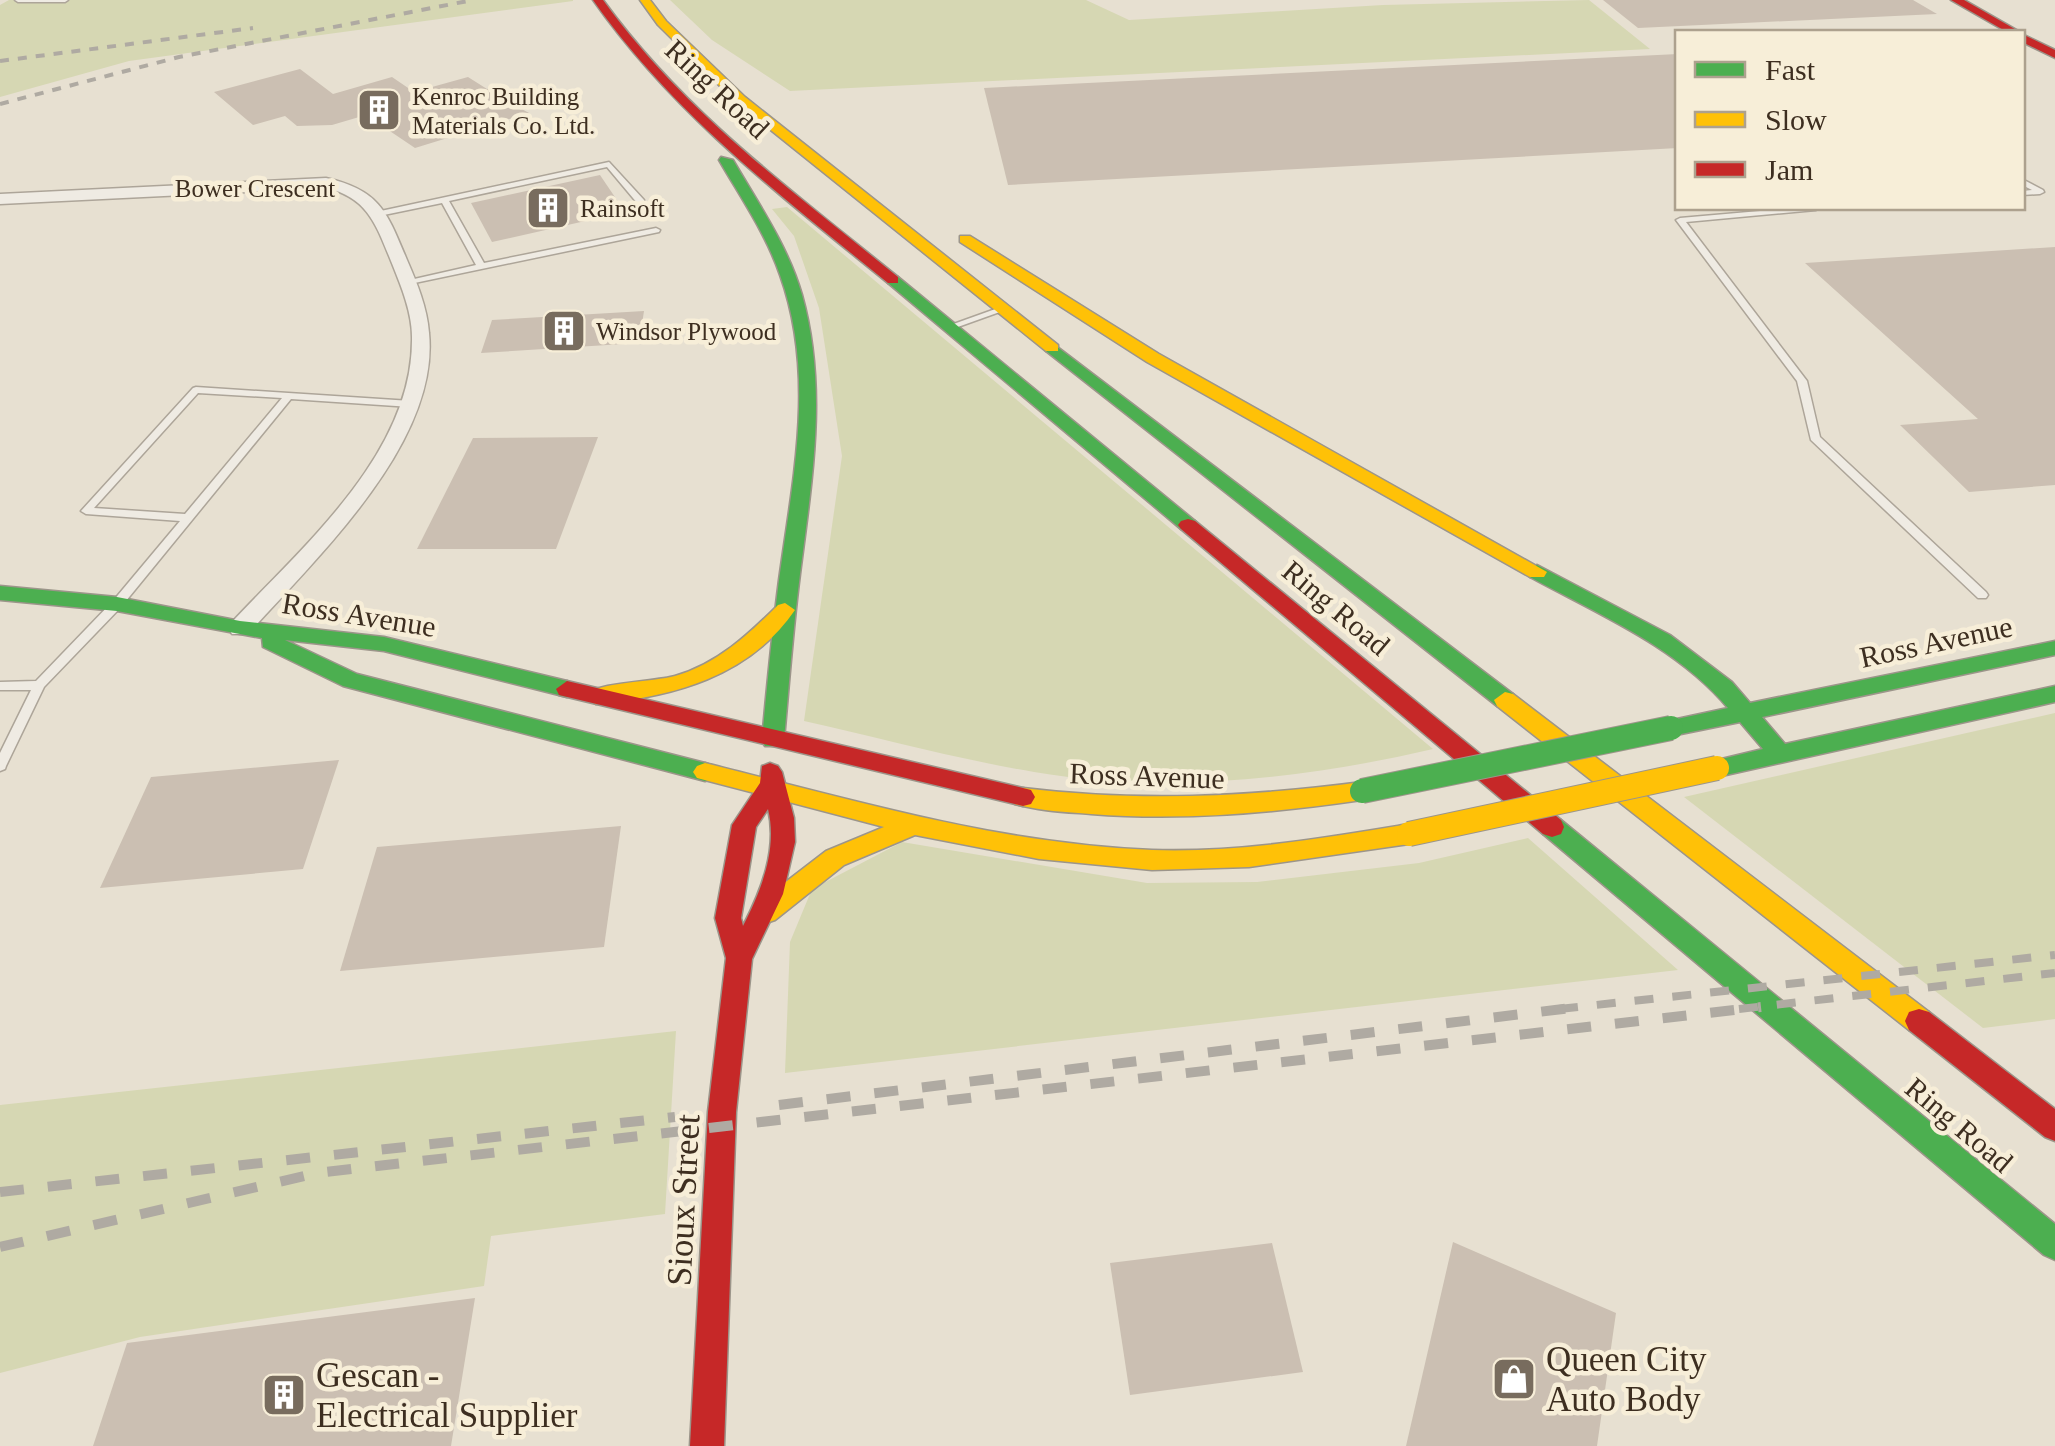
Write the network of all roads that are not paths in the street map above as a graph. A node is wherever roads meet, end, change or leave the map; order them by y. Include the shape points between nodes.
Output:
1 (18, 0) edge
2 (65, 0) edge
3 (598, 0) edge
4 (645, 0) edge
5 (1956, 0) edge
6 (2010, 30) edge
7 (2025, 39) edge
8 (686, 46) junction
9 (2055, 55) edge
10 (703, 123) junction
11 (2025, 183) edge
12 (2025, 193) edge
13 (0, 199) edge
14 (444, 200) junction
15 (906, 200) dead end
16 (640, 202) dead end
17 (1793, 210) edge
18 (379, 214) junction
19 (938, 221) dead end
20 (656, 230) dead end
21 (481, 266) junction
22 (406, 282) junction
23 (1008, 308) junction
24 (950, 326) junction
25 (288, 396) junction
26 (411, 404) junction
27 (189, 518) junction
28 (0, 593) edge
29 (1982, 595) dead end
30 (117, 604) junction
31 (784, 610) junction
32 (240, 628) junction
33 (2055, 648) edge
34 (38, 685) junction
35 (0, 686) edge
36 (2055, 694) edge
37 (596, 696) junction
38 (1745, 712) junction
39 (772, 740) junction
40 (1781, 754) junction
41 (0, 766) edge
42 (770, 788) junction
43 (918, 823) junction
44 (766, 912) junction
45 (739, 958) junction
46 (2055, 1127) edge
47 (2055, 1244) edge
48 (708, 1446) edge

1 - 2 lane
3 - 10 main road, Ring Road via 624,39
4 - 8 main road, Ring Road
5 - 6 main road
7 - 9 main road
8 - 15 main road
8 - 23 main road, Ring Road via 741,100
10 - 24 main road, Ring Road
10 - 31 main road, Sioux Street via 780,254 806,360 811,448
11 - 12 lane via 2040,192
13 - 18 street, Bower Crescent via 326,183 360,193
14 - 16 lane via 609,164
14 - 18 lane
14 - 21 lane
17 - 29 lane via 1680,220 1802,380 1815,438
18 - 22 street, Bower Crescent
19 - 38 main road via 1169,367 1662,640
20 - 21 lane
21 - 22 lane
22 - 26 street, Bower Crescent via 421,334
23 - 24 lane
23 - 46 main road, Ring Road
24 - 47 main road, Ring Road
25 - 26 lane
25 - 27 lane
25 - 27 lane via 196,390 86,511
26 - 32 street, Bower Crescent via 339,516
27 - 30 lane
28 - 30 main road, Ross Avenue
30 - 32 main road, Ross Avenue
30 - 34 lane
31 - 37 main road via 748,653 718,672 655,692
31 - 39 main road, Sioux Street
32 - 37 main road, Ross Avenue via 384,644
32 - 42 main road, Ross Avenue via 351,680
33 - 38 main road, Ross Avenue
34 - 35 lane
34 - 41 lane
36 - 40 main road
37 - 39 main road, Ross Avenue
38 - 39 main road, Ross Avenue, bridge via 1362,791 1244,808 1145,811 993,792
38 - 40 main road
39 - 42 main road, Sioux Street
40 - 43 main road, Ross Avenue, bridge via 1285,855 1181,860 1082,853
42 - 43 main road, Ross Avenue
42 - 44 main road, Sioux Street via 783,826
42 - 45 main road, Sioux Street via 744,825 728,918
43 - 44 main road via 833,854
44 - 45 main road, Sioux Street
45 - 48 main road, Sioux Street via 722,1112

